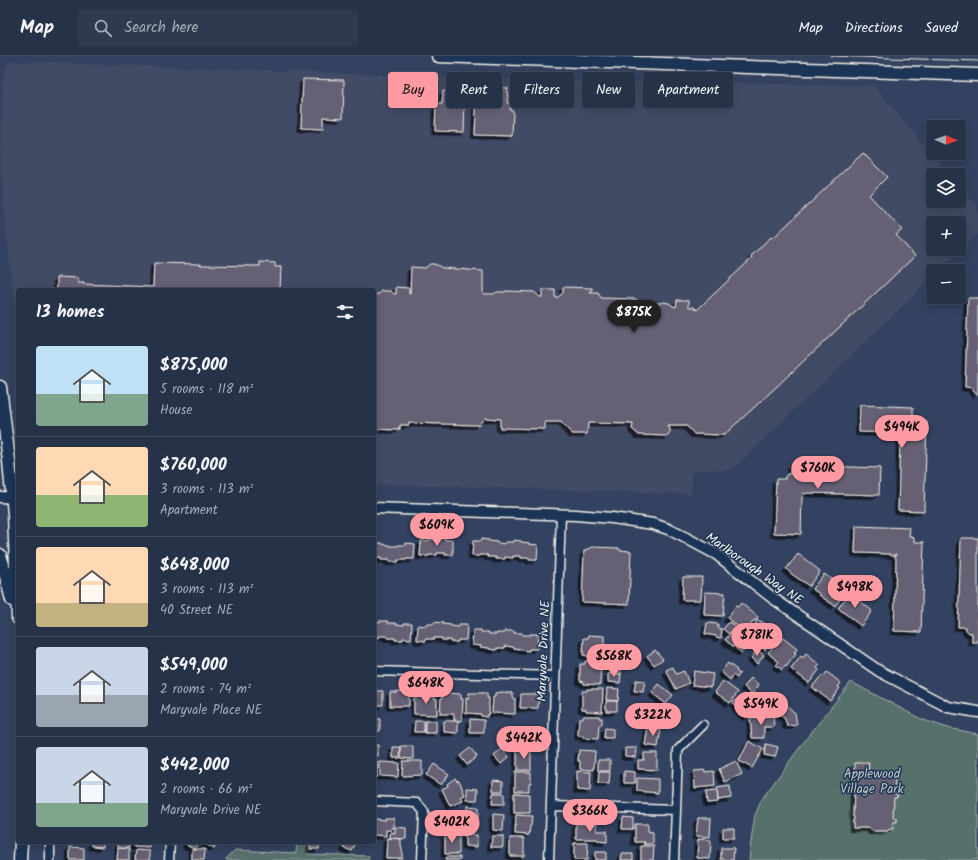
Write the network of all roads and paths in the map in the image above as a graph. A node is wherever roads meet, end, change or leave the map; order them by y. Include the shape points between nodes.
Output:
1 (438, 56) edge
2 (701, 61) edge
3 (978, 75) edge
4 (0, 387) edge
5 (9, 461) junction
6 (16, 469) edge
7 (10, 497) edge
8 (376, 508) edge
9 (561, 514) junction
10 (0, 556) edge
11 (16, 566) edge
12 (16, 615) edge
13 (376, 670) edge
14 (555, 676) junction
15 (978, 712) edge
16 (703, 725) dead end
17 (376, 801) edge
18 (552, 806) junction
19 (676, 810) junction
20 (21, 844) edge
21 (50, 844) edge
22 (170, 844) edge
23 (20, 860) edge
24 (50, 860) edge
25 (169, 860) edge
26 (422, 860) edge
27 (549, 860) edge
28 (674, 860) edge

1 - 2 main road
2 - 3 main road
4 - 5 main road
5 - 6 main road
5 - 7 main road
7 - 11 main road via 14,514
8 - 9 street, Marlborough Way NE
9 - 14 street, Maryvale Drive NE
9 - 15 street, Marlborough Way NE via 612,518 653,524 668,529 716,554 774,599 879,671 948,707
10 - 12 main road
13 - 14 street
14 - 18 street, Maryvale Drive NE
16 - 19 street via 678,750
17 - 26 street via 417,803 424,812
18 - 19 street
18 - 27 street, Maryvale Drive NE
19 - 28 street
20 - 23 main road
21 - 24 street
22 - 25 street

